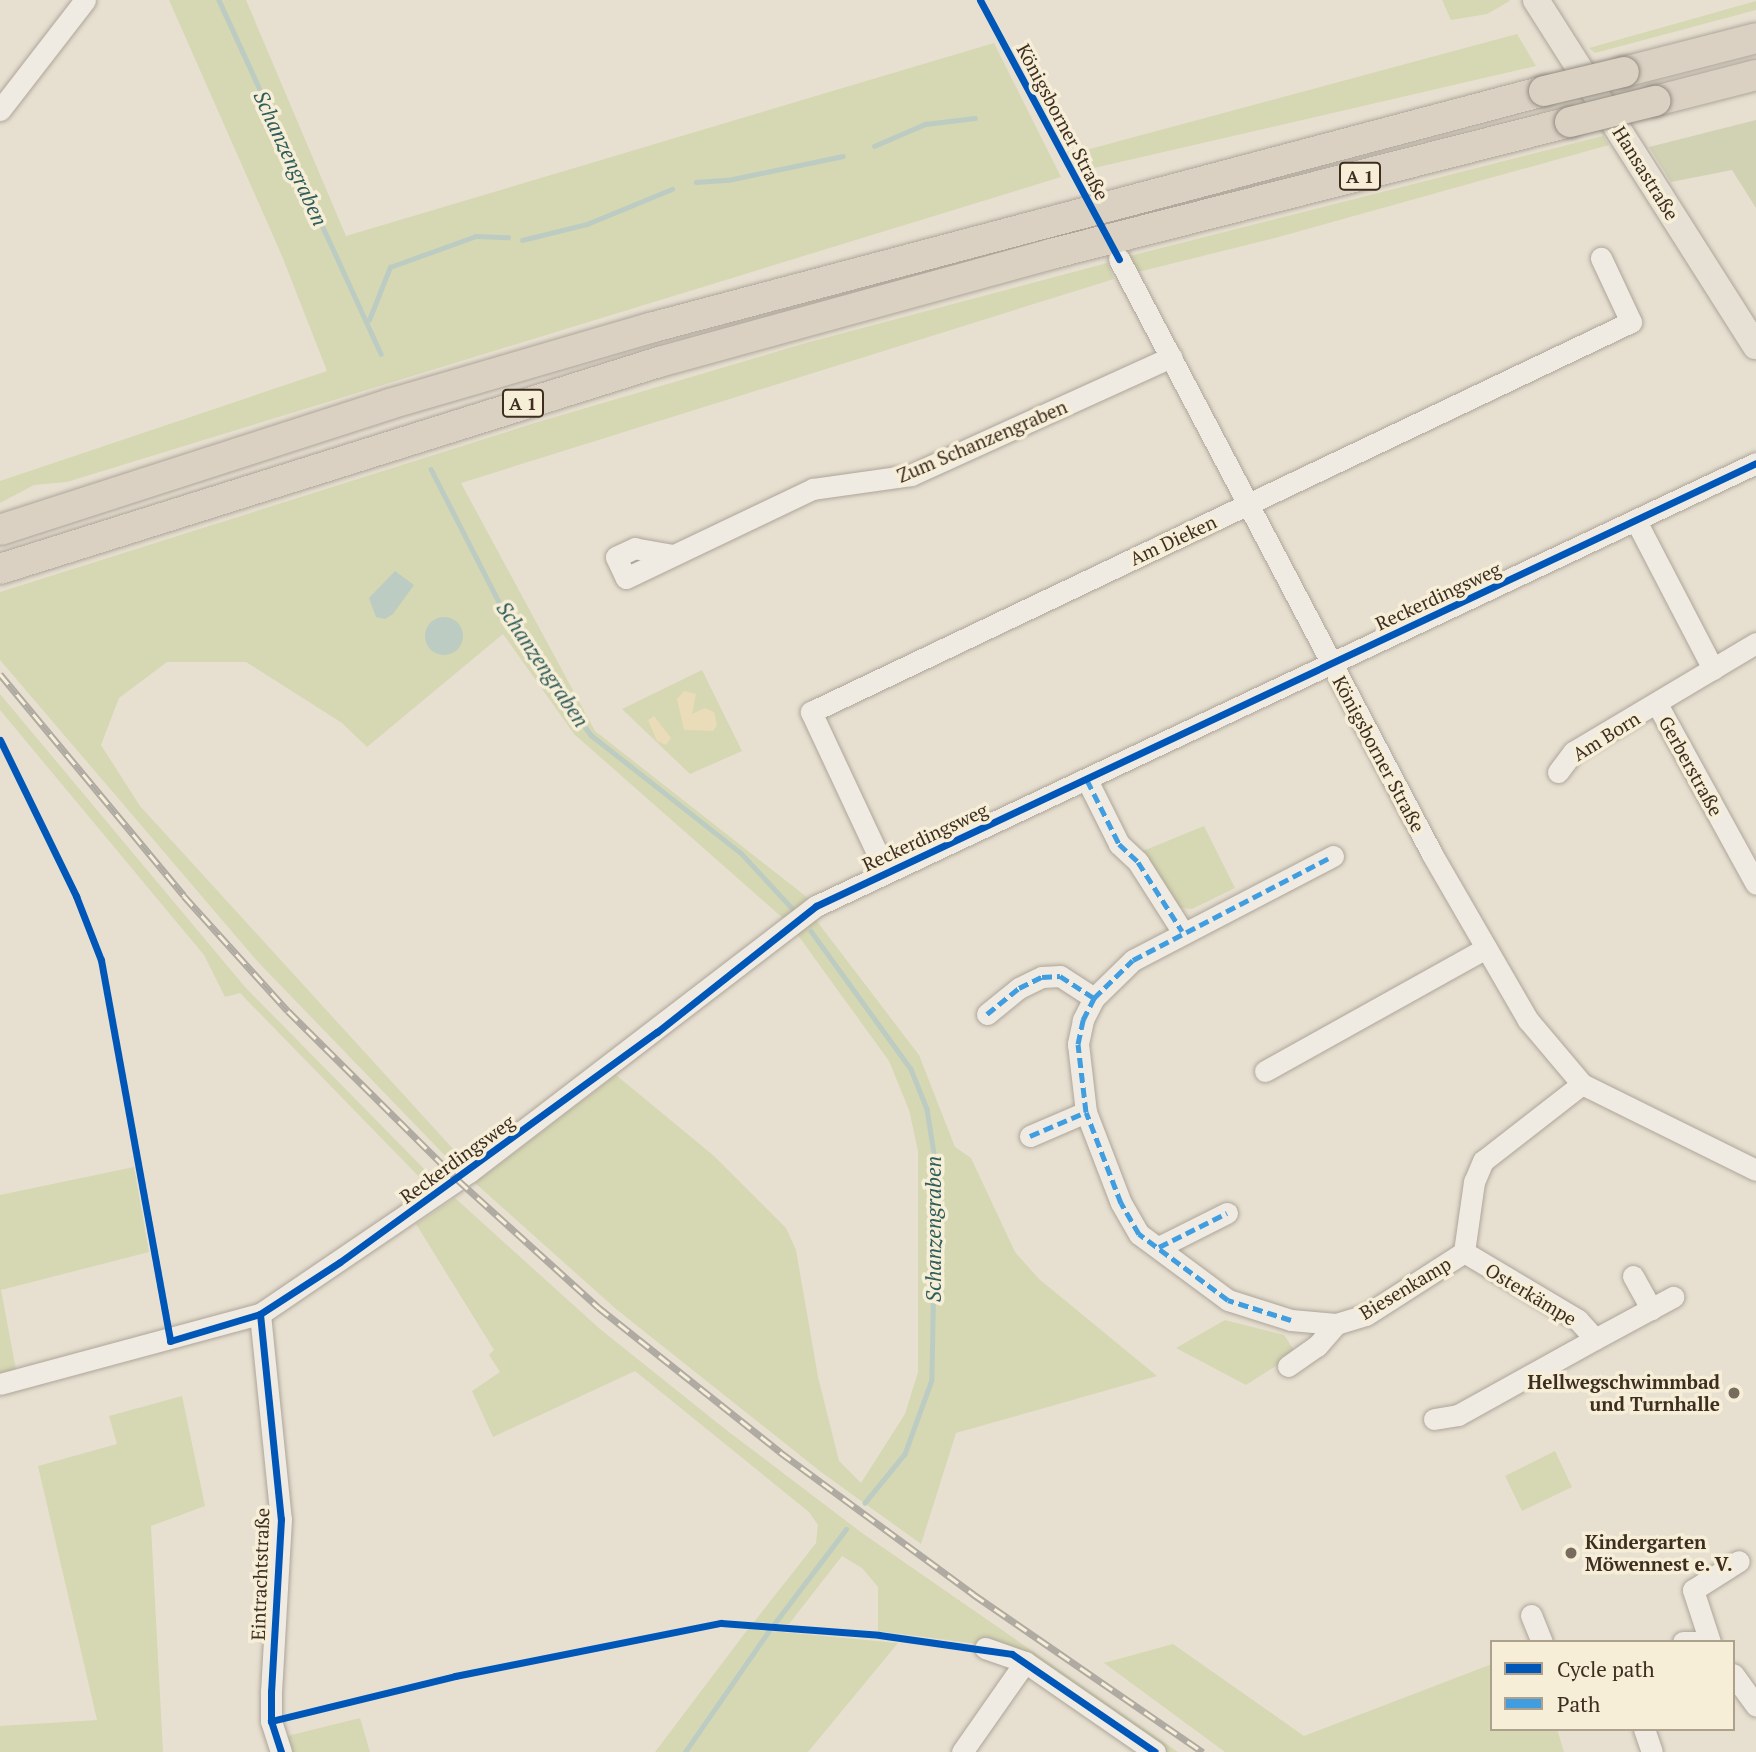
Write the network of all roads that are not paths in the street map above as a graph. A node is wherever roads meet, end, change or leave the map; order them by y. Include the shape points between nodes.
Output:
1 (85, 0) edge
2 (1536, 0) edge
3 (1756, 38) edge
4 (1756, 75) edge
5 (0, 110) edge
6 (1119, 258) dead end
7 (1601, 258) dead end
8 (1756, 346) edge
9 (1171, 357) junction
10 (1756, 463) edge
11 (1249, 504) junction
12 (1636, 521) junction
13 (0, 530) edge
14 (673, 555) dead end
15 (0, 569) edge
16 (1756, 643) edge
17 (1331, 664) junction
18 (1713, 669) junction
19 (1657, 704) junction
20 (1558, 772) dead end
21 (1087, 779) junction
22 (1333, 856) dead end
23 (886, 872) junction
24 (1756, 884) edge
25 (1182, 931) junction
26 (1486, 948) junction
27 (1094, 998) junction
28 (987, 1014) dead end
29 (1265, 1071) dead end
30 (1582, 1084) junction
31 (1086, 1112) junction
32 (1030, 1136) dead end
33 (1756, 1170) edge
34 (1227, 1213) dead end
35 (1159, 1247) junction
36 (1464, 1252) junction
37 (1633, 1276) dead end
38 (1672, 1297) dead end
39 (1651, 1309) junction
40 (260, 1314) junction
41 (1336, 1324) junction
42 (1595, 1339) junction
43 (1289, 1366) dead end
44 (0, 1384) edge
45 (1434, 1419) dead end
46 (1739, 1561) dead end
47 (1531, 1615) dead end
48 (1541, 1640) edge
49 (1709, 1640) edge
50 (985, 1648) dead end
51 (1025, 1662) junction
52 (1735, 1677) edge
53 (1756, 1706) edge
54 (1645, 1731) edge
55 (281, 1752) edge
56 (961, 1752) edge
57 (1155, 1752) edge
58 (1652, 1752) edge

1 - 5 street
2 - 8 main road, Hansastraße
3 - 13 highway, A 1, bridge via 1035,223 403,400
4 - 15 highway, A 1, bridge via 1051,254 554,394
6 - 9 street, Königsborner Straße
7 - 11 street, Am Dieken via 1631,322
9 - 11 street, Königsborner Straße
9 - 14 street, Zum Schanzengraben via 911,475 813,489
10 - 12 street, Reckerdingsweg
11 - 17 street, Königsborner Straße
11 - 23 street, Am Dieken via 811,712
12 - 17 street, Reckerdingsweg
12 - 18 street
16 - 18 street, Gerberstraße
17 - 21 street, Reckerdingsweg
17 - 26 street, Königsborner Straße
18 - 19 street, Gerberstraße
19 - 20 street, Am Born via 1573,752
19 - 24 street, Gerberstraße
21 - 23 street, Reckerdingsweg
21 - 25 street via 1119,844 1138,862
22 - 25 street, Biesenkamp
23 - 40 street, Reckerdingsweg via 810,911 469,1172
25 - 27 street, Biesenkamp via 1133,960
26 - 29 street
26 - 30 street, Königsborner Straße via 1528,1020
27 - 28 street via 1060,976 1042,977 1019,988
27 - 31 street, Biesenkamp via 1078,1044
30 - 33 street, Königsborner Straße
30 - 36 street, Biesenkamp via 1483,1161 1474,1182
31 - 32 street
31 - 35 street, Biesenkamp via 1121,1203 1139,1234
34 - 35 street
35 - 41 street, Biesenkamp via 1199,1283 1228,1300 1291,1320
36 - 41 street, Biesenkamp via 1366,1315
36 - 42 street, Osterkämpe via 1578,1320
37 - 39 street
38 - 39 street, Osterkämpe
39 - 42 street, Osterkämpe
40 - 44 street, Reckerdingsweg
40 - 55 street, Eintrachtstraße via 281,1519 271,1721
41 - 43 street, Biesenkamp via 1317,1346
42 - 45 street, Osterkämpe via 1458,1415
46 - 49 street via 1693,1590
47 - 48 street
50 - 51 street
51 - 56 street
51 - 57 street
52 - 53 street
54 - 58 street

